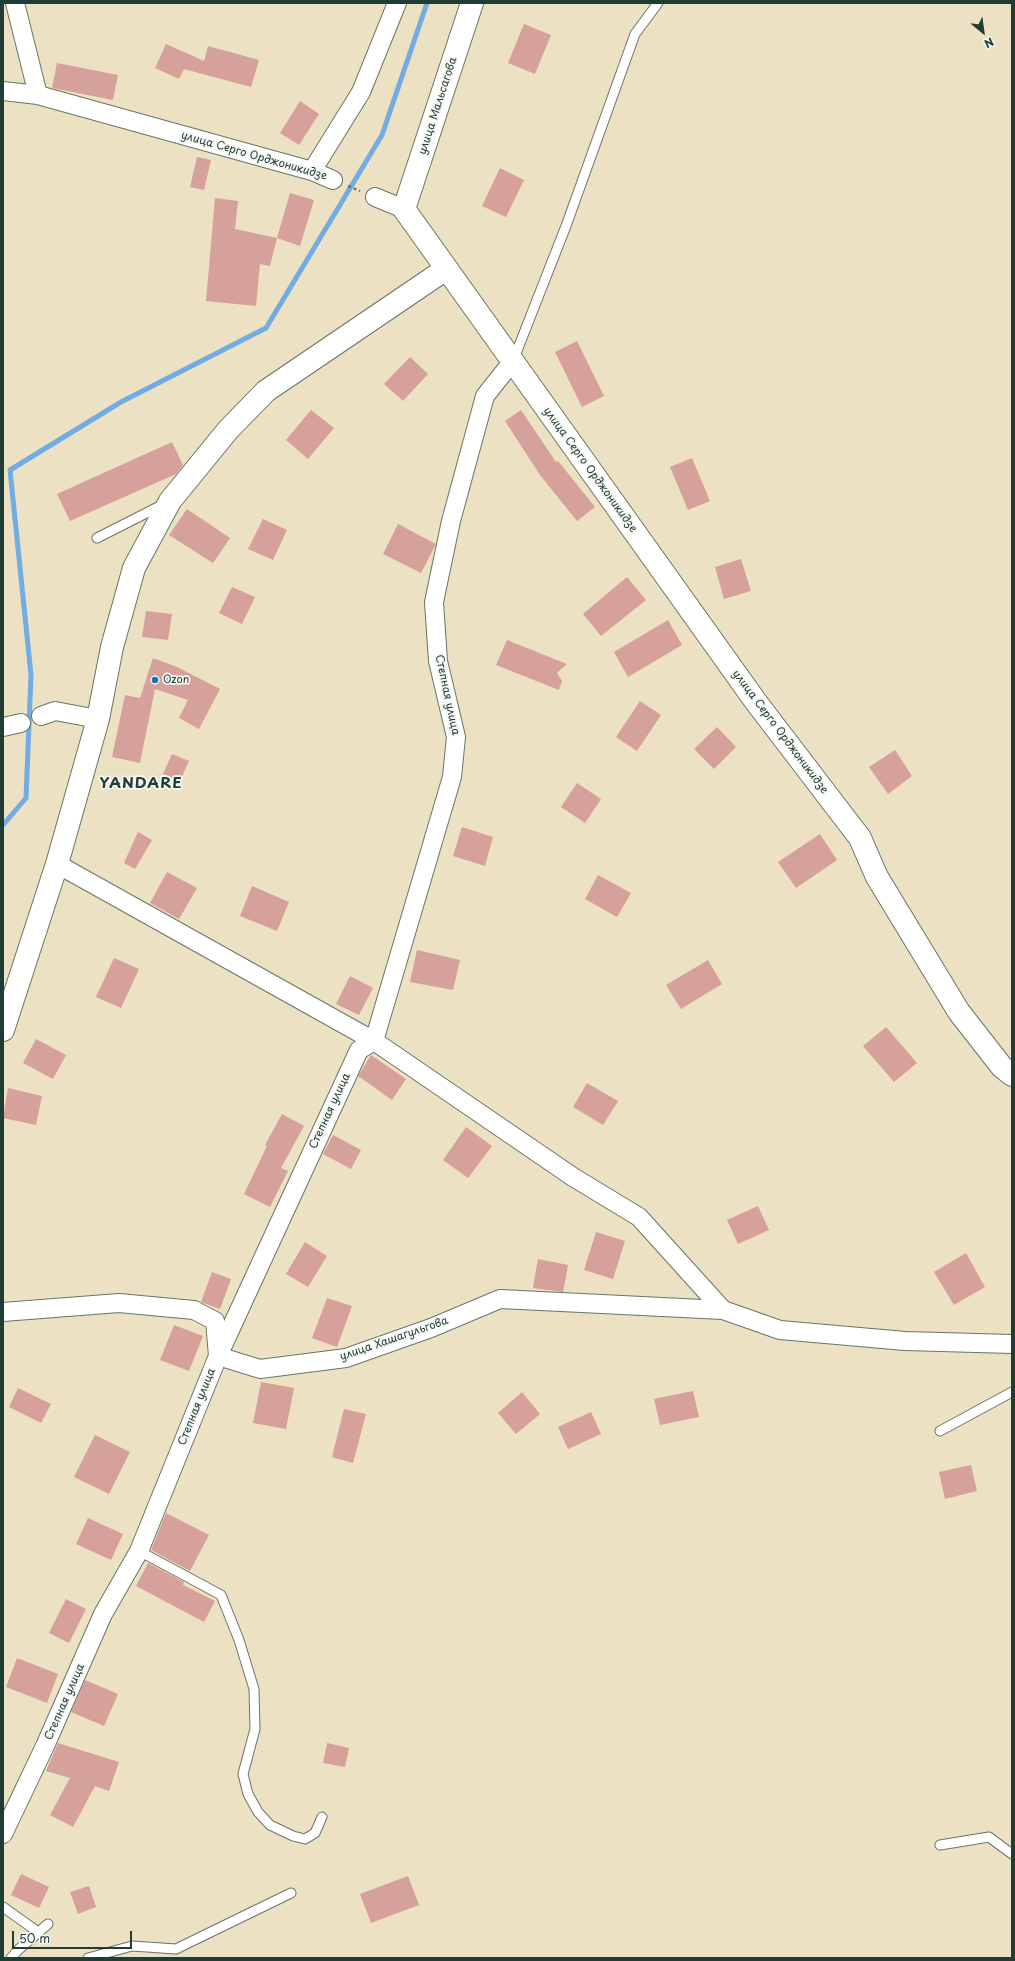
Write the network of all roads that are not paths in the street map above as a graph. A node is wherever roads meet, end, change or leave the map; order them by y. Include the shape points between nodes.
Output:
1 (15, 3) edge
2 (397, 3) edge
3 (472, 3) edge
4 (658, 3) edge
5 (3, 91) edge
6 (38, 95) junction
7 (312, 171) junction
8 (333, 180) road end
9 (375, 197) road end
10 (404, 209) junction
11 (446, 269) junction
12 (512, 362) junction
13 (170, 501) junction
14 (97, 538) dead end
15 (41, 716) dead end
16 (98, 719) junction
17 (57, 864) junction
18 (3, 1030) edge
19 (374, 1041) junction
20 (1012, 1075) edge
21 (723, 1310) junction
22 (3, 1312) edge
23 (1012, 1344) edge
24 (218, 1356) junction
25 (1012, 1392) edge
26 (940, 1431) dead end
27 (139, 1551) junction
28 (322, 1816) dead end
29 (3, 1834) edge
30 (940, 1845) dead end
31 (1012, 1854) edge
32 (291, 1893) dead end
33 (3, 1907) edge
34 (48, 1924) dead end
35 (38, 1932) junction
36 (11, 1958) edge
37 (88, 1958) edge

1 - 6 street
2 - 7 street via 361,92
3 - 10 street, улица Мальсагова
4 - 12 lane via 635,34 566,226
5 - 6 street, улица Серго Орджоникидзе
6 - 7 street, улица Серго Орджоникидзе
7 - 8 street, улица Серго Орджоникидзе
9 - 10 street
10 - 11 street, улица Серго Орджоникидзе
11 - 12 street, улица Серго Орджоникидзе
11 - 13 street via 266,391 228,430
12 - 19 street, Степная улица via 485,396 451,521 434,602 438,661 456,737 452,778
12 - 20 street, улица Серго Орджоникидзе via 756,702 860,838 877,876 959,1012 1002,1067
13 - 14 lane
13 - 16 street via 134,568 112,647
15 - 16 street via 55,711
16 - 17 street
17 - 18 street
17 - 19 street
19 - 21 street via 573,1177 639,1217
19 - 24 street, Степная улица via 359,1050
21 - 23 street via 780,1330 905,1341
21 - 24 street, улица Хашагульгова via 500,1299 431,1328 346,1358 260,1369
22 - 24 street via 119,1303 194,1310 215,1321
24 - 27 street, Степная улица
25 - 26 lane
27 - 28 lane via 220,1595 239,1640 254,1689 255,1729 243,1774 248,1794 258,1812 270,1825 305,1839 315,1833
27 - 29 street, Степная улица via 103,1614
30 - 31 lane via 988,1837
32 - 37 lane via 176,1949 132,1946
33 - 35 lane
34 - 35 lane
35 - 36 lane

